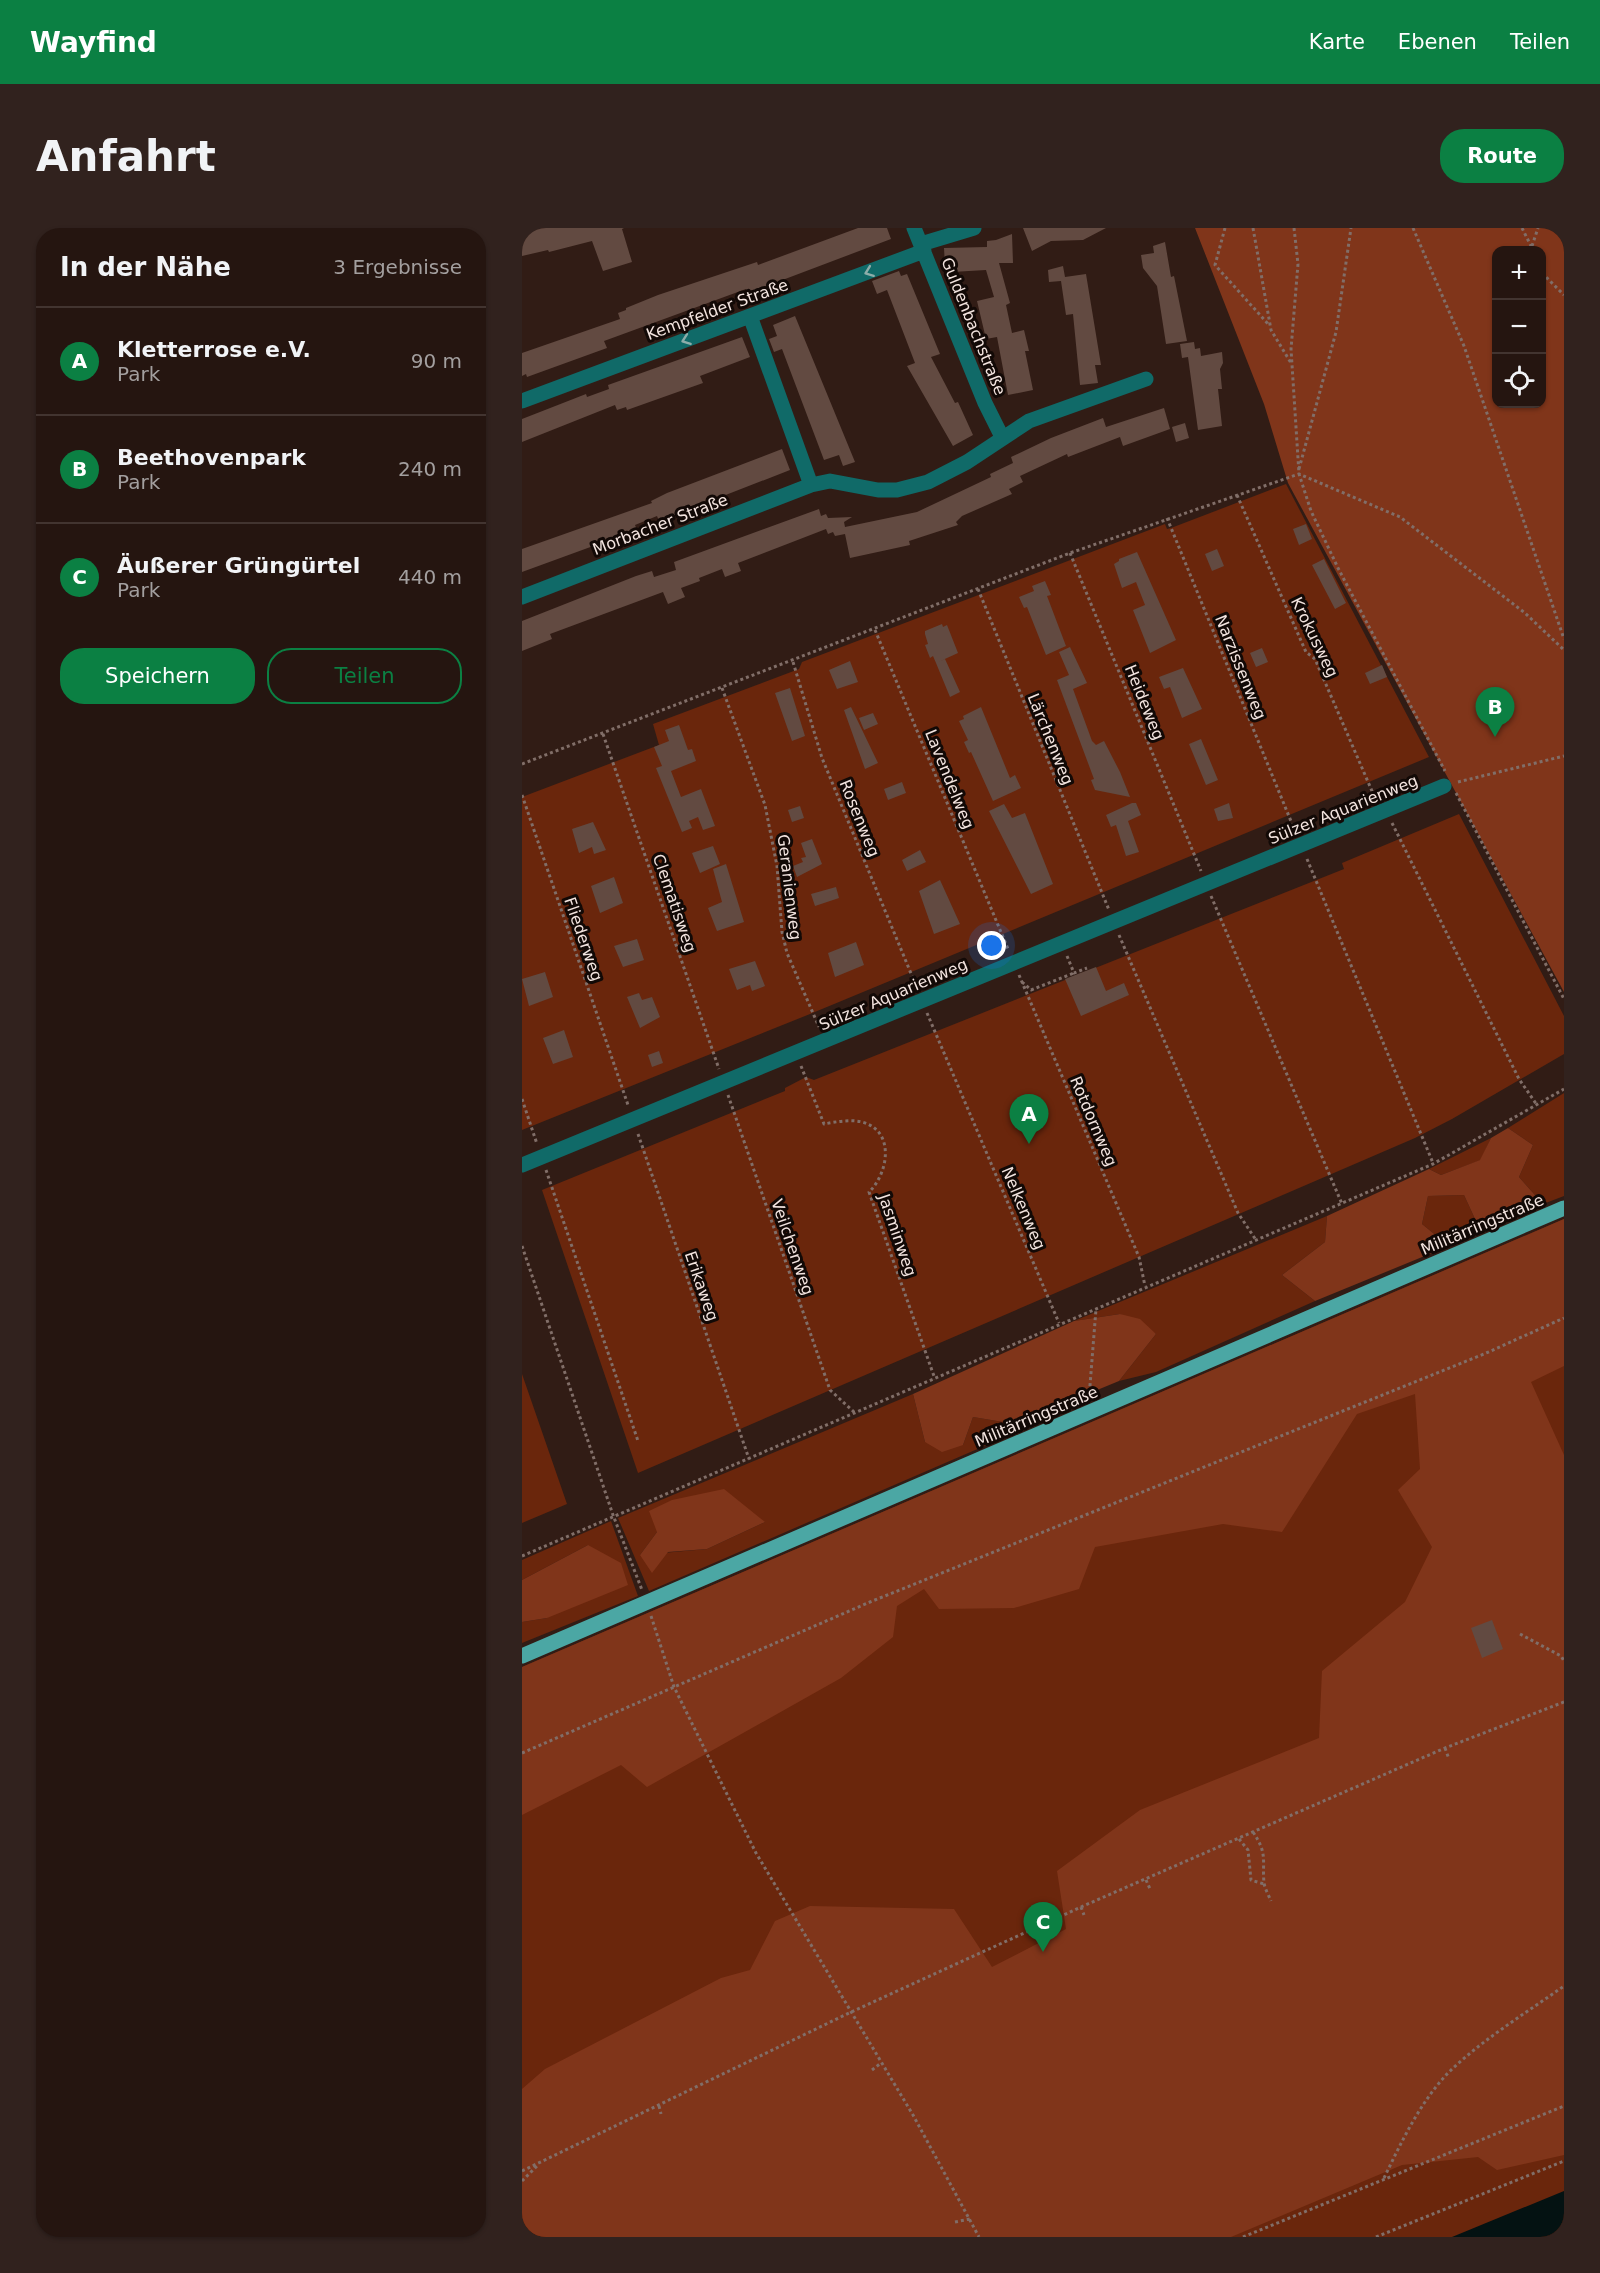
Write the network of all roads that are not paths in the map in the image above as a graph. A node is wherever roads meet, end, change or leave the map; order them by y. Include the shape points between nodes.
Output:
1 (914, 228) edge
2 (974, 228) edge
3 (922, 248) junction
4 (750, 316) junction
5 (1146, 379) dead end
6 (522, 401) edge
7 (1002, 436) junction
8 (811, 485) junction
9 (522, 597) edge
10 (1447, 781) road end
11 (522, 1165) edge
12 (1564, 1208) edge
13 (522, 1656) edge

1 - 3 street, Guldenbachstraße
2 - 3 street, Kempfelder Straße
3 -> 4 street, Kempfelder Straße
3 - 7 street, Guldenbachstraße
4 -> 6 street, Kempfelder Straße
4 - 8 street
5 - 7 street, Morbacher Straße via 1065,406
7 - 8 street, Morbacher Straße via 967,462 928,482 878,490 830,481
8 - 9 street, Morbacher Straße
10 - 11 street, Sülzer Aquarienweg
12 - 13 main road, Militärringstraße

